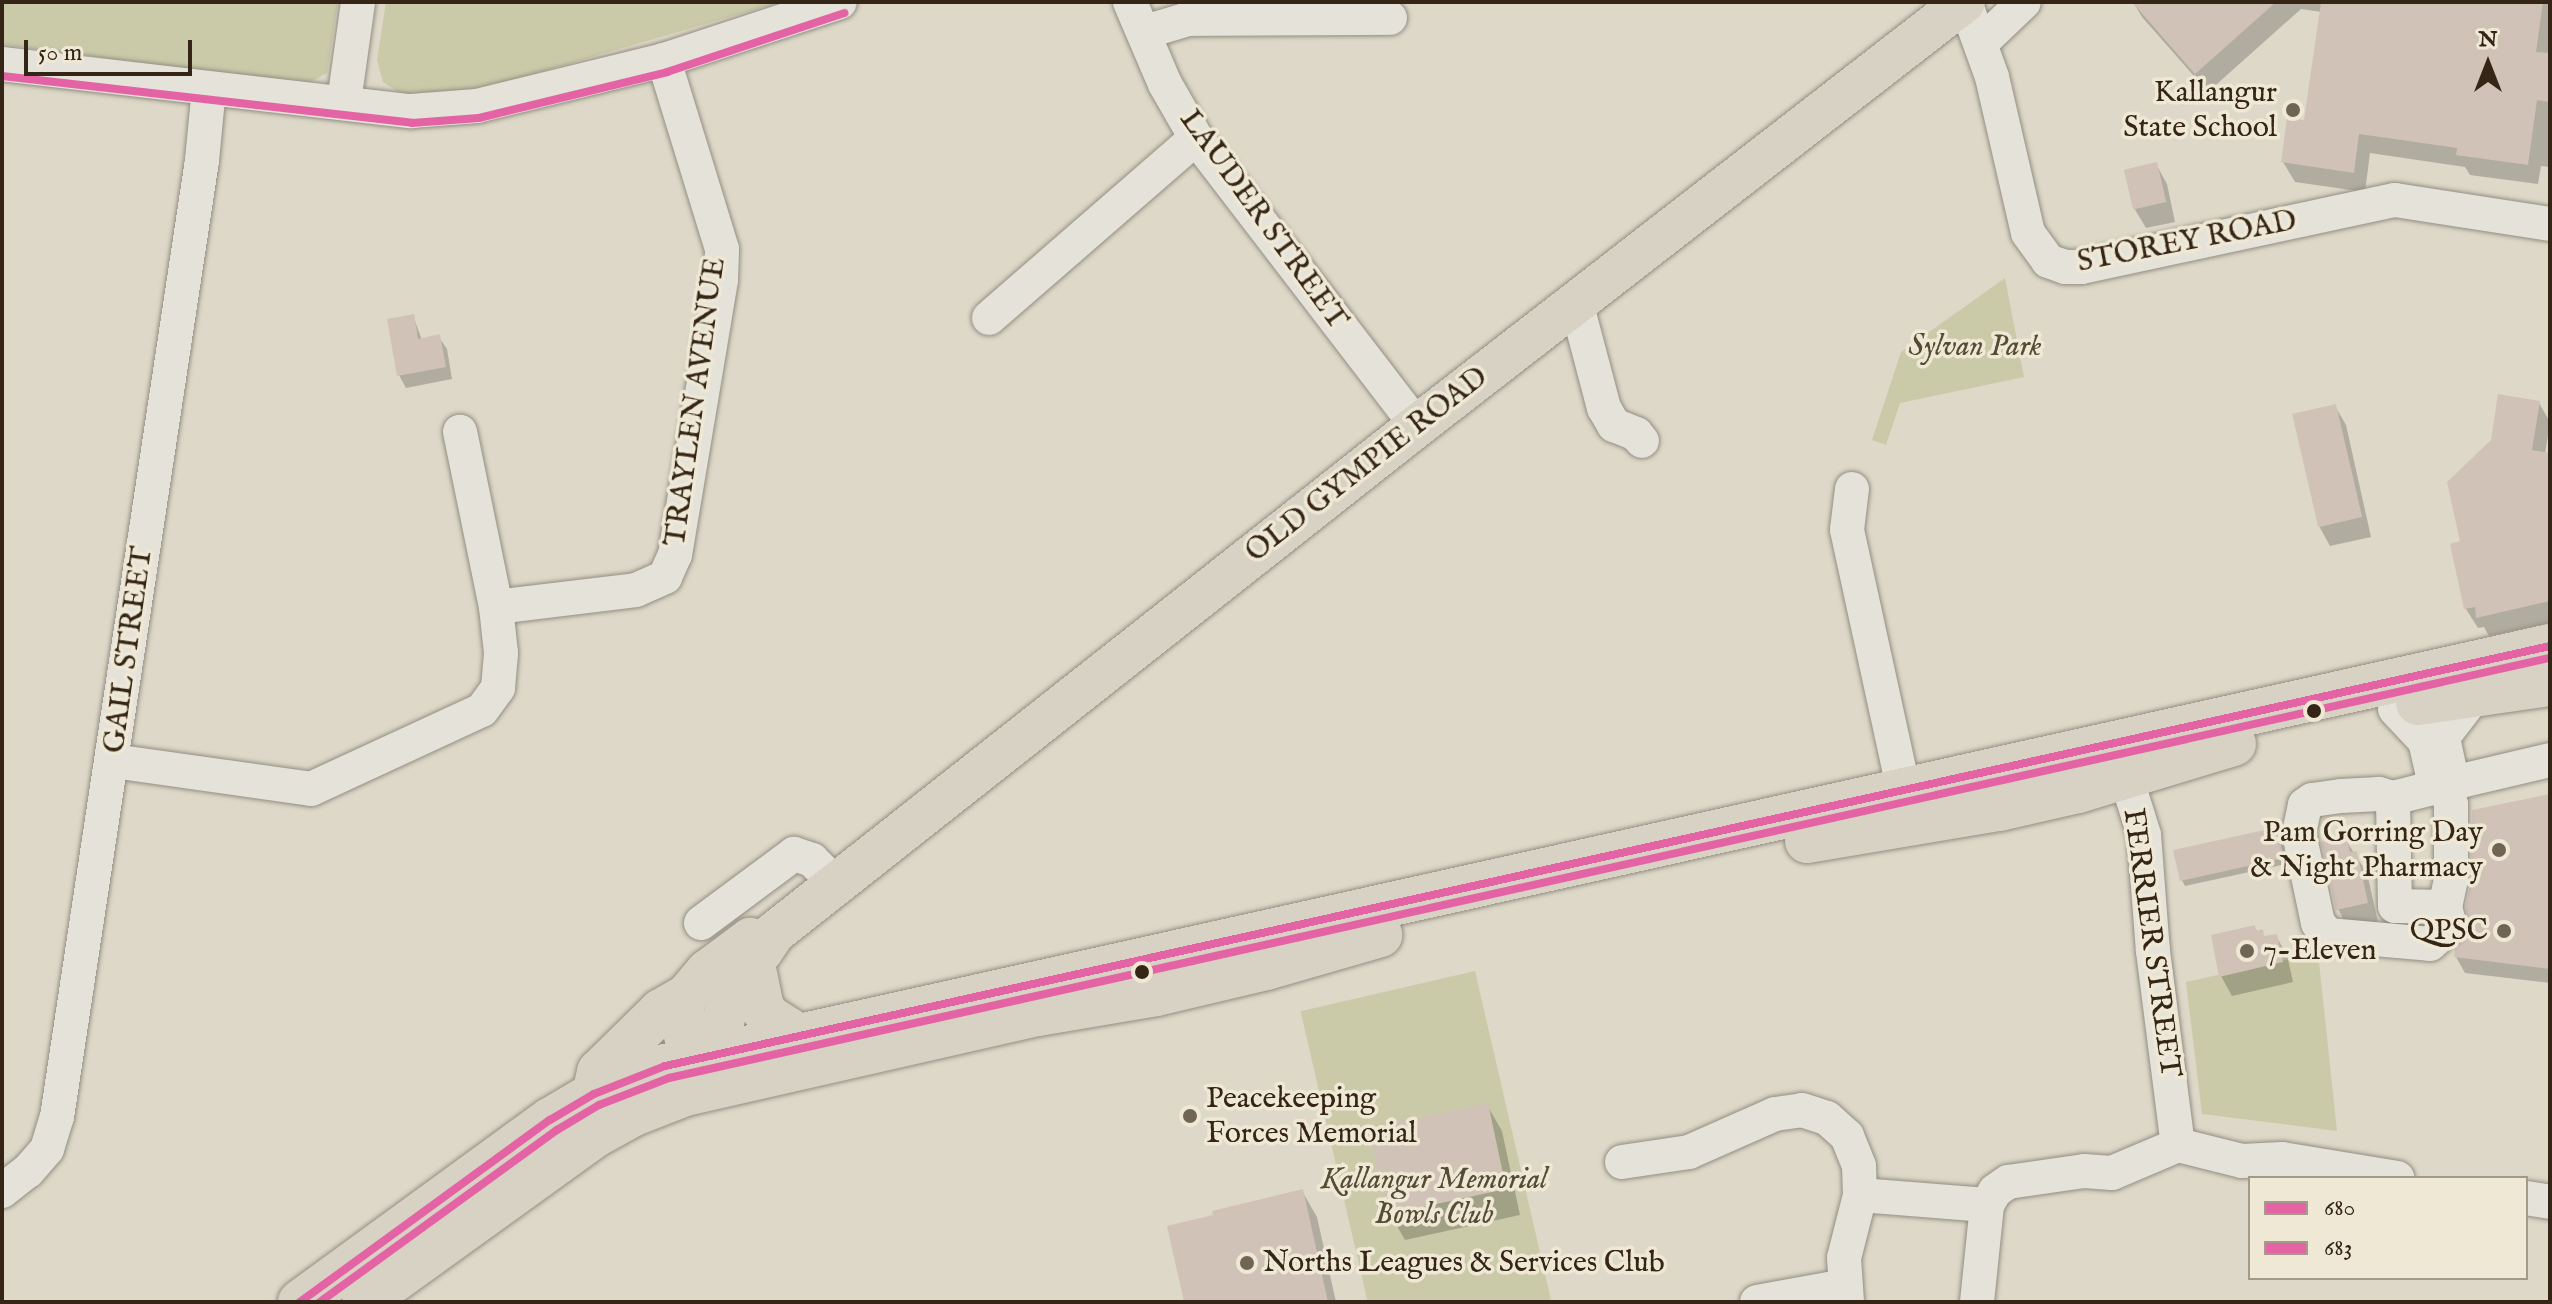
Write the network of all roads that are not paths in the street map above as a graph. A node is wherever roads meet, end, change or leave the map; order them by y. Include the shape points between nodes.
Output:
1 (358, 2) edge
2 (840, 2) edge
3 (1964, 2) edge
4 (2024, 2) edge
5 (1138, 17) edge
6 (1390, 18) dead end
7 (1981, 43) junction
8 (664, 60) junction
9 (2, 64) edge
10 (209, 89) junction
11 (344, 102) junction
12 (1196, 138) junction
13 (2550, 224) edge
14 (1576, 302) junction
15 (989, 318) dead end
16 (1417, 426) junction
17 (460, 432) dead end
18 (1642, 441) dead end
19 (1852, 489) dead end
20 (496, 607) junction
21 (2550, 646) edge
22 (2550, 684) edge
23 (2476, 694) junction
24 (2395, 709) junction
25 (2120, 759) junction
26 (2550, 760) edge
27 (113, 761) junction
28 (2444, 785) junction
29 (2393, 798) junction
30 (1907, 808) junction
31 (835, 883) junction
32 (2445, 907) junction
33 (701, 923) dead end
34 (763, 946) junction
35 (1263, 951) junction
36 (685, 997) junction
37 (797, 1035) junction
38 (709, 1071) junction
39 (594, 1094) junction
40 (2178, 1145) junction
41 (1622, 1162) dead end
42 (2385, 1176) edge
43 (2, 1191) edge
44 (1860, 1195) junction
45 (2528, 1198) edge
46 (2550, 1202) edge
47 (1987, 1205) junction
48 (1845, 1294) edge
49 (300, 1302) edge
50 (364, 1302) edge
51 (1757, 1302) edge
52 (1977, 1302) edge

1 - 11 street
2 - 8 street
3 - 7 street, STOREY ROAD
3 - 14 main road, OLD GYMPIE ROAD
4 - 7 street
5 - 6 street
5 - 12 street, LAUDER STREET via 1165,84
7 - 13 street, STOREY ROAD via 2028,233 2048,261 2065,267 2395,200
8 - 11 street via 477,106 411,111
8 - 20 street, TRAYLEN AVENUE via 722,249 675,555 665,577 636,590
9 - 10 street
10 - 11 street
10 - 27 street, GAIL STREET
12 - 15 street
12 - 16 street, LAUDER STREET
14 - 16 main road, OLD GYMPIE ROAD
14 - 18 street via 1604,408 1614,425
16 - 31 main road, OLD GYMPIE ROAD
17 - 20 street
19 - 30 street via 1847,530
20 - 27 street via 498,688 482,710 345,776 311,789
21 - 25 highway
22 - 23 highway
23 - 24 highway
23 - 28 street via 2443,737 2449,766
24 - 25 highway via 2234,744
24 - 28 street via 2425,741 2432,772
25 - 30 highway
25 - 40 street, FERRIER STREET via 2144,835
26 - 28 street
27 - 43 street, GAIL STREET via 57,1117 47,1149
28 - 29 street
28 - 32 street via 2451,804 2451,879
29 - 32 street via 2395,906
29 - 32 street via 2341,796 2305,805 2299,833 2318,923 2328,935 2430,944 2450,926
30 - 35 highway
31 - 33 street via 812,860 794,854
31 - 34 main road, OLD GYMPIE ROAD
34 - 36 main road, OLD GYMPIE ROAD via 751,938 707,971
34 - 37 highway via 762,1008
34 - 38 main road, OLD GYMPIE ROAD via 730,990
35 - 37 highway
35 - 38 highway
36 - 38 main road via 682,1025
36 - 39 highway via 661,1011 599,1072
37 - 38 highway
38 - 39 highway
38 - 50 highway via 594,1136
39 - 49 highway via 524,1138
40 - 42 street via 2242,1161 2282,1159
40 - 47 street via 2112,1173 2084,1171 2008,1182
41 - 44 street via 1689,1152 1775,1114 1802,1110 1827,1118 1847,1136 1859,1166
44 - 47 street
44 - 48 street via 1844,1258
45 - 46 street
47 - 52 street
48 - 51 street

